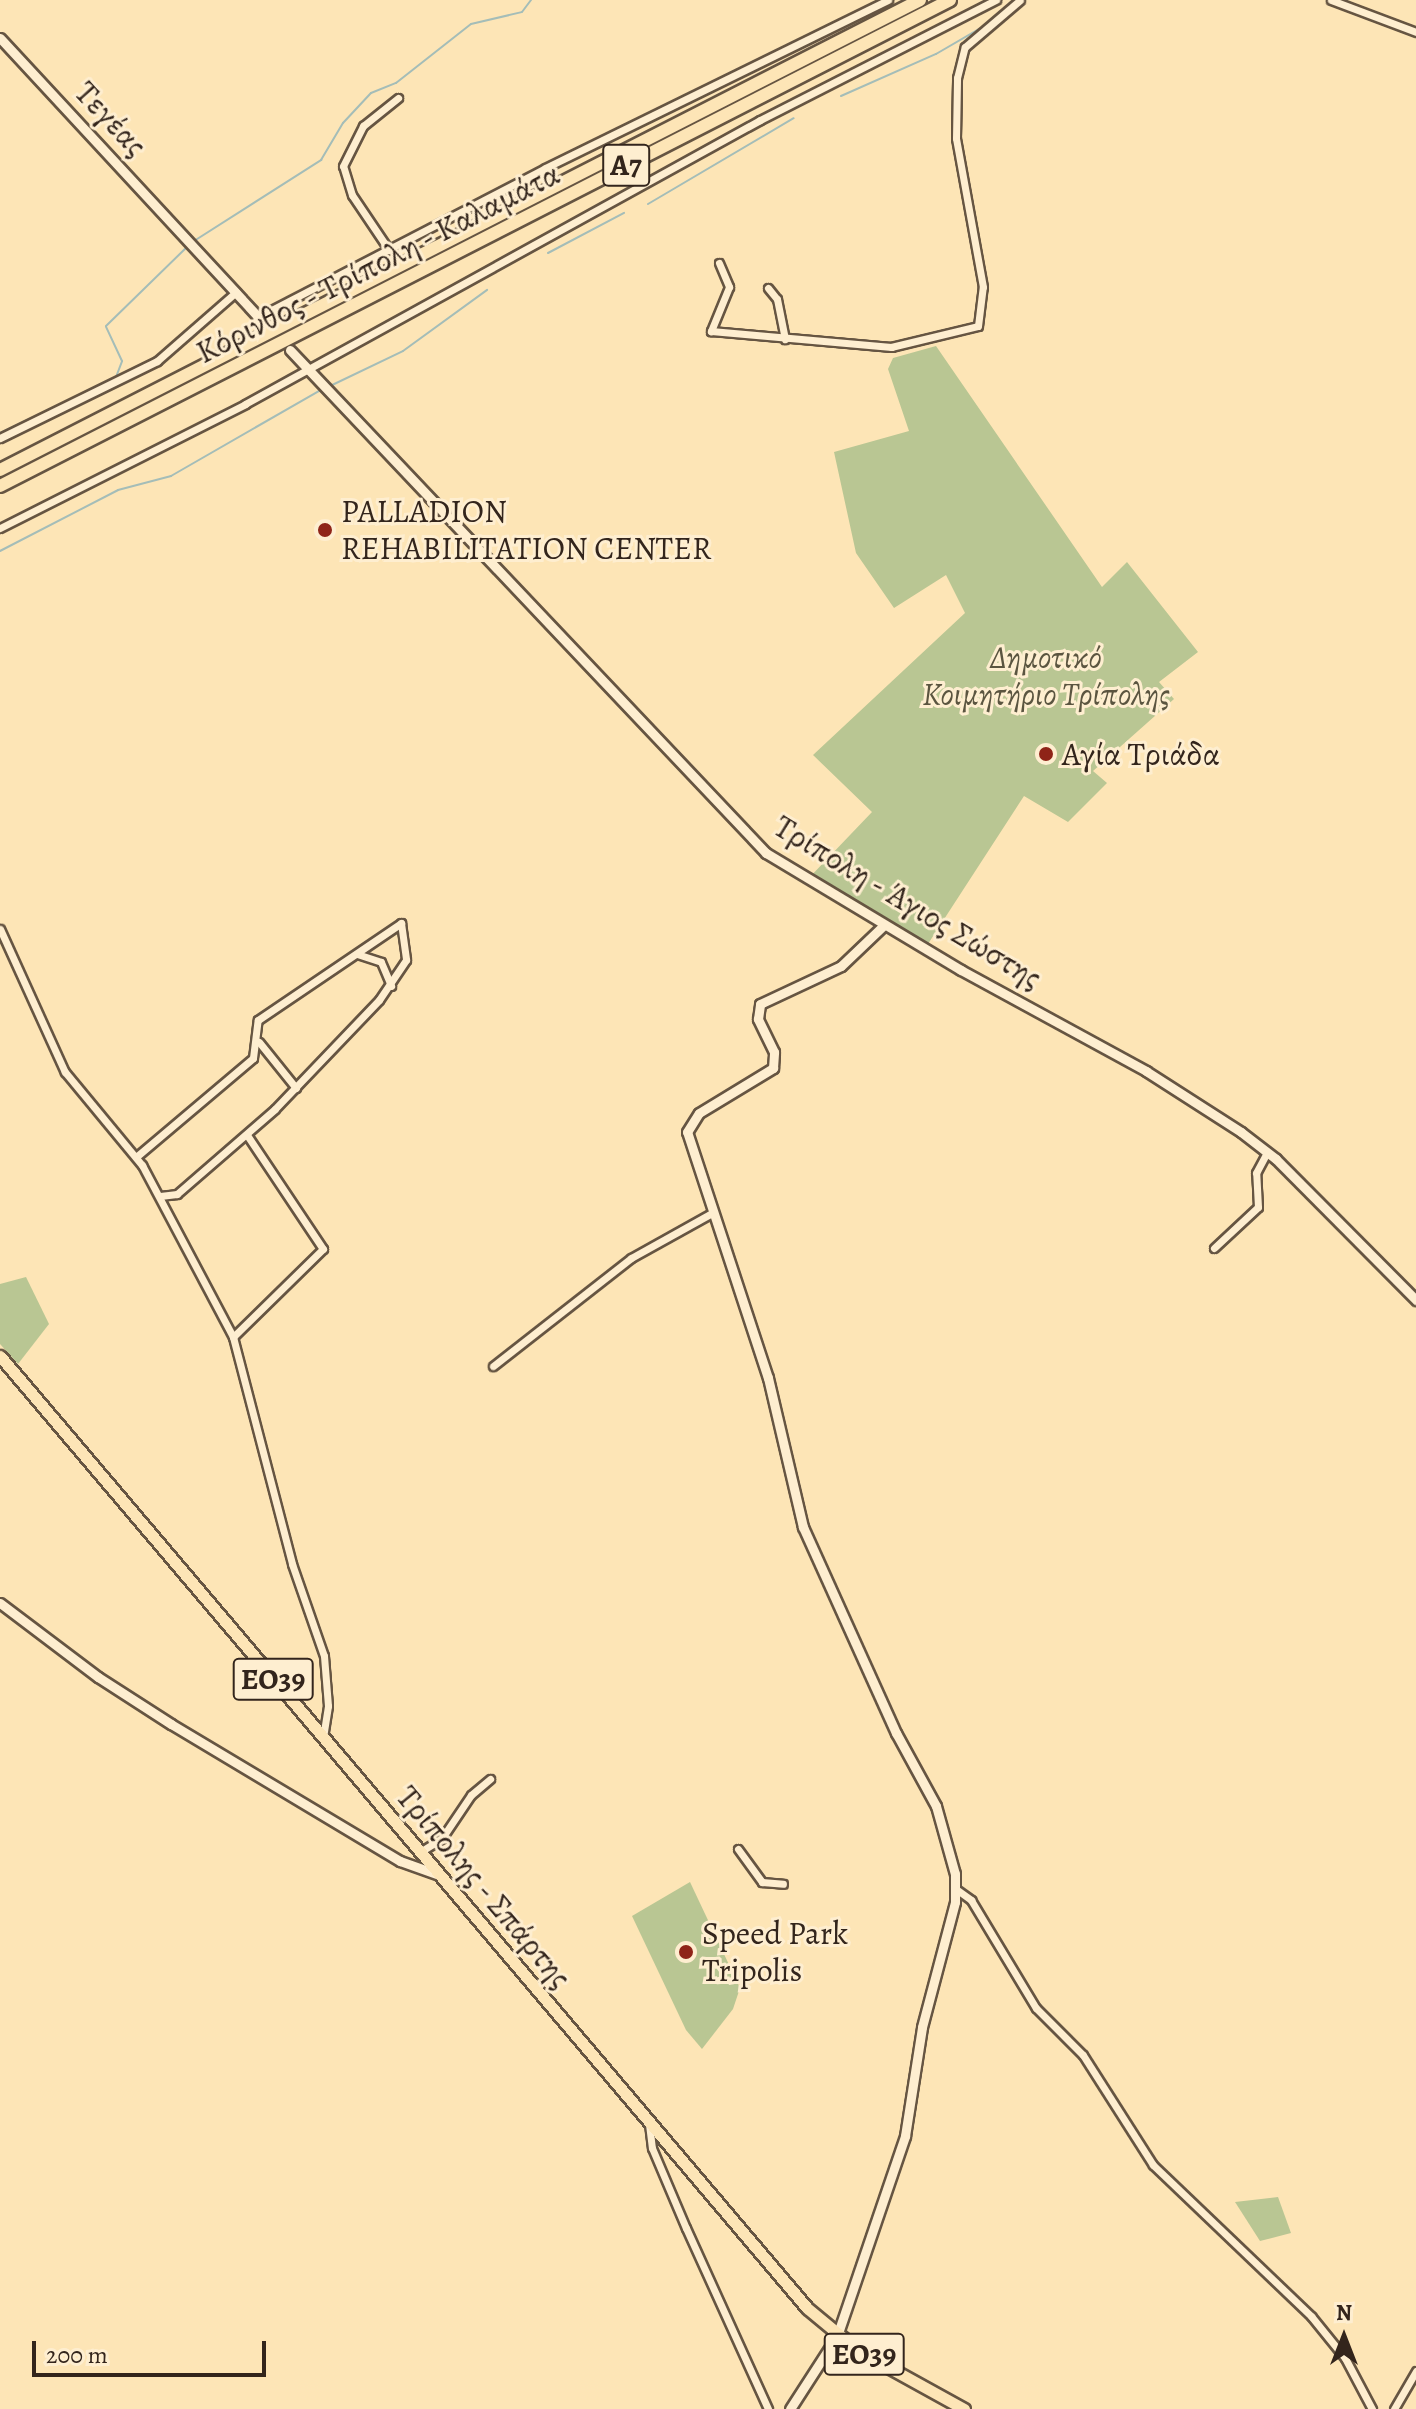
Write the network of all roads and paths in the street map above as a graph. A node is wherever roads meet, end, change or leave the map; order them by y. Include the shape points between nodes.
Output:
1 (888, 0) edge
2 (920, 0) edge
3 (950, 0) edge
4 (996, 0) edge
5 (1020, 0) edge
6 (1331, 0) edge
7 (1416, 32) edge
8 (0, 38) edge
9 (398, 98) dead end
10 (389, 250) junction
11 (719, 263) dead end
12 (768, 288) dead end
13 (236, 292) junction
14 (258, 317) junction
15 (267, 326) dead end
16 (785, 339) junction
17 (290, 350) dead end
18 (308, 369) junction
19 (0, 438) edge
20 (0, 470) edge
21 (0, 486) edge
22 (0, 528) edge
23 (884, 925) junction
24 (0, 929) edge
25 (357, 954) junction
26 (391, 986) junction
27 (258, 1040) junction
28 (296, 1088) junction
29 (247, 1135) junction
30 (1267, 1152) junction
31 (136, 1157) junction
32 (160, 1196) junction
33 (712, 1213) junction
34 (1214, 1248) dead end
35 (1416, 1300) edge
36 (233, 1337) junction
37 (0, 1356) edge
38 (493, 1366) dead end
39 (0, 1603) edge
40 (323, 1736) junction
41 (490, 1779) dead end
42 (738, 1849) dead end
43 (420, 1852) junction
44 (439, 1875) junction
45 (783, 1884) dead end
46 (956, 1889) junction
47 (648, 2121) junction
48 (837, 2336) junction
49 (1416, 2371) edge
50 (768, 2409) edge
51 (790, 2409) edge
52 (964, 2409) edge
53 (1372, 2409) edge
54 (1394, 2409) edge

1 - 10 street
2 - 20 highway, Κόρινθος - Τρίπολη - Καλαμάτα / Α7
3 - 21 highway, Κόρινθος - Τρίπολη - Καλαμάτα / Α7
4 - 18 street via 760,120
5 - 16 street via 965,47 955,87 956,138 983,287 980,322 945,337 891,347
6 - 7 street
8 - 13 main road, Τεγέας
9 - 10 street via 363,126 343,166 352,195
10 - 14 street
11 - 16 street via 729,287 711,331
12 - 16 street via 777,299
13 - 14 main road
13 - 19 street via 157,361
14 - 15 main road
17 - 18 main road, Τρίπολη - Άγιος Σώστης
18 - 22 street
18 - 23 main road, Τρίπολη - Άγιος Σώστης via 744,832 771,856
23 - 30 main road, Τρίπολη - Άγιος Σώστης via 1146,1071
23 - 33 main road via 841,966 760,1004 758,1019 774,1052 773,1068 699,1113 687,1132
24 - 31 street via 65,1072
25 - 26 street via 381,962
25 - 26 street via 390,925 401,923 406,960
25 - 27 street via 258,1020
26 - 28 street
27 - 28 street
27 - 31 street via 256,1053 244,1067
28 - 29 street
29 - 32 street via 177,1194
29 - 36 street via 323,1249
30 - 34 street via 1256,1173 1258,1207
30 - 35 main road, Τρίπολη - Άγιος Σώστης
31 - 32 street
32 - 36 street
33 - 38 street via 631,1258
33 - 46 main road via 768,1378 803,1527 896,1733 936,1806
36 - 40 street via 292,1564 324,1656 328,1706
37 - 40 main road, Τρίπολης - Σπάρτης / ΕΟ39
39 - 44 main road via 171,1724 400,1861
40 - 43 main road, Τρίπολης - Σπάρτης / ΕΟ39
41 - 43 street via 471,1795 442,1838
42 - 45 street via 758,1879
43 - 44 main road, Τρίπολης - Σπάρτης / ΕΟ39
44 - 47 main road, Τρίπολης - Σπάρτης / ΕΟ39
46 - 48 main road via 922,2027 905,2136
46 - 53 street via 971,1900 1036,2008 1083,2055 1153,2165 1311,2316 1345,2358
47 - 48 main road, Τρίπολης - Σπάρτης / ΕΟ39 via 807,2308
47 - 50 street via 652,2148
48 - 51 main road
48 - 52 main road, Τρίπολης - Σπάρτης / ΕΟ39
49 - 54 street

